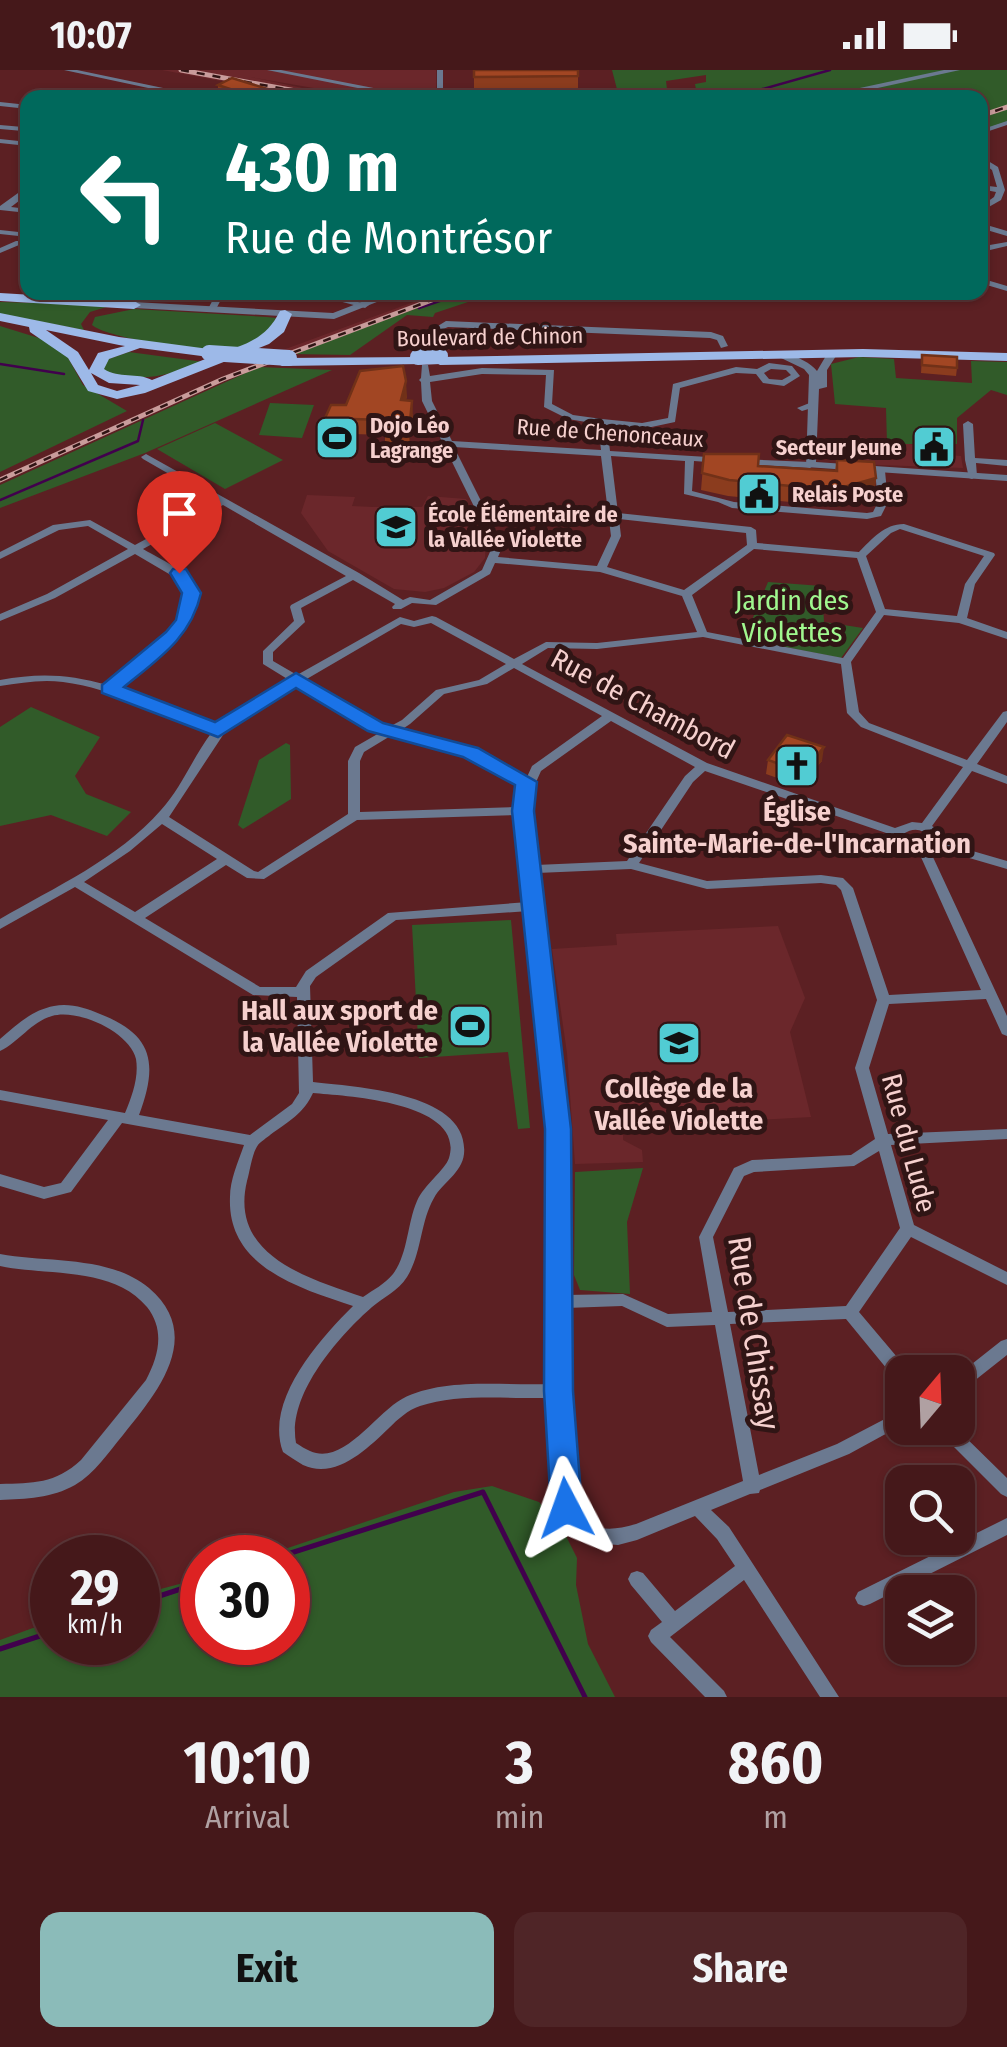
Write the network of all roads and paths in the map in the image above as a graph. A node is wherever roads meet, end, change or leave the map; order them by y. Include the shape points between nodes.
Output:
1 (67, 70) edge
2 (270, 70) edge
3 (956, 70) edge
4 (170, 90) edge
5 (379, 90) edge
6 (856, 90) edge
7 (988, 165) edge
8 (988, 188) edge
9 (1001, 190) junction
10 (988, 206) edge
11 (50, 300) edge
12 (217, 300) edge
13 (344, 300) edge
14 (378, 300) edge
15 (134, 305) junction
16 (366, 305) junction
17 (212, 309) junction
18 (285, 314) junction
19 (0, 319) edge
20 (35, 329) junction
21 (119, 341) junction
22 (724, 346) junction
23 (135, 348) junction
24 (848, 350) junction
25 (700, 351) junction
26 (207, 355) junction
27 (831, 356) junction
28 (1007, 356) edge
29 (784, 357) junction
30 (428, 359) junction
31 (759, 372) dead end
32 (423, 380) junction
33 (125, 387) junction
34 (602, 422) junction
35 (968, 424) dead end
36 (450, 444) junction
37 (607, 452) junction
38 (146, 457) dead end
39 (690, 458) junction
40 (970, 460) junction
41 (1007, 463) edge
42 (816, 465) junction
43 (880, 471) junction
44 (972, 476) junction
45 (1007, 478) edge
46 (224, 501) junction
47 (615, 516) junction
48 (752, 546) junction
49 (137, 548) junction
50 (0, 556) edge
51 (861, 556) junction
52 (495, 560) junction
53 (602, 569) junction
54 (355, 575) junction
55 (686, 594) junction
56 (402, 603) junction
57 (432, 603) junction
58 (881, 612) junction
59 (0, 618) edge
60 (432, 619) junction
61 (400, 620) junction
62 (962, 620) junction
63 (703, 634) junction
64 (1007, 636) edge
65 (846, 662) junction
66 (514, 664) junction
67 (296, 680) junction
68 (0, 683) edge
69 (109, 689) junction
70 (1007, 714) edge
71 (610, 716) junction
72 (218, 730) junction
73 (390, 732) junction
74 (703, 766) junction
75 (970, 767) junction
76 (1007, 780) edge
77 (526, 782) junction
78 (523, 811) junction
79 (354, 816) junction
80 (162, 818) junction
81 (925, 827) junction
82 (896, 833) junction
83 (939, 845) junction
84 (925, 854) junction
85 (226, 859) junction
86 (632, 864) junction
87 (1007, 865) edge
88 (530, 869) junction
89 (74, 880) junction
90 (534, 906) junction
91 (136, 918) junction
92 (0, 925) edge
93 (304, 992) junction
94 (989, 994) junction
95 (884, 1000) junction
96 (1007, 1031) edge
97 (0, 1046) edge
98 (307, 1087) junction
99 (0, 1095) edge
100 (124, 1118) junction
101 (1007, 1134) edge
102 (884, 1140) junction
103 (252, 1142) junction
104 (0, 1180) edge
105 (908, 1229) junction
106 (0, 1260) edge
107 (1007, 1278) edge
108 (561, 1302) junction
109 (364, 1304) junction
110 (850, 1312) junction
111 (718, 1320) junction
112 (1007, 1346) edge
113 (885, 1355) edge
114 (975, 1371) edge
115 (558, 1391) junction
116 (885, 1424) edge
117 (963, 1445) edge
118 (753, 1488) junction
119 (1007, 1489) edge
120 (0, 1492) edge
121 (699, 1509) junction
122 (1007, 1526) edge
123 (746, 1568) junction
124 (638, 1579) dead end
125 (864, 1598) dead end
126 (675, 1624) junction
127 (718, 1697) edge
128 (830, 1697) edge

1 - 4 street
2 - 5 street
3 - 6 street
7 - 9 street
8 - 9 street
9 - 10 street
11 - 15 main road
12 - 17 street
13 - 16 street
14 - 16 street
15 - 17 street
15 - 21 main road via 87,320 89,330
16 - 18 street via 334,316
17 - 18 street
18 - 33 main road via 264,341 182,375
19 - 20 main road
19 - 21 main road
20 - 23 main road
20 - 33 main road via 73,355 93,388
21 - 26 main road
22 - 24 main road
22 - 25 main road
22 - 30 street, Boulevard de Chinon via 710,335 446,324 437,329
23 - 26 main road
23 - 33 main road via 106,354 96,364 99,374
24 - 27 main road
24 - 28 main road
25 - 29 main road
25 - 30 main road, Boulevard de Chinon
26 - 30 main road, Boulevard de Chinon, bridge
27 - 29 main road
27 - 42 street via 822,370
29 - 42 street via 813,372 807,407
30 - 32 street
31 - 34 street via 736,370 676,386 672,420 642,426
32 - 34 street via 482,370 551,372 548,405
32 - 36 street
34 - 37 street
35 - 40 street
36 - 37 street, Rue de Chenonceaux
36 - 52 street via 496,541
37 - 39 street, Rue de Chenonceaux
37 - 47 street
38 - 46 street
39 - 42 street, Rue de Chenonceaux
39 - 43 street via 687,492 696,496 732,506 866,516 882,507
40 - 41 street
40 - 44 street
42 - 43 street, Rue de Chenonceaux
43 - 44 street, Rue de Chenonceaux
44 - 45 street, Rue de Chenonceaux
46 - 49 street
46 - 54 street
47 - 48 street via 732,524 751,530
47 - 53 street via 616,536
48 - 51 street
48 - 55 street
49 - 50 street via 103,527 74,523
49 - 59 street
49 - 69 street via 186,579 189,610 173,636
51 - 58 street
51 - 62 street via 895,526 987,552
52 - 53 street
52 - 57 street
53 - 55 street
54 - 56 street
54 - 67 street via 295,607 300,622 268,651 266,662
55 - 63 street
56 - 57 street
56 - 61 street via 394,613
57 - 60 street
58 - 62 street
58 - 65 street
60 - 61 street
60 - 66 street, Rue de Chambord
61 - 67 street
62 - 64 street
63 - 65 street
63 - 66 street via 546,645
65 - 75 street via 853,713 865,725
66 - 71 street, Rue de Chambord
66 - 73 street via 484,682 440,692
67 - 72 street
67 - 73 street
68 - 69 street via 52,674
69 - 72 street
70 - 75 street
71 - 74 street, Rue de Chambord
71 - 77 street
72 - 80 street
73 - 77 street via 470,752
73 - 79 street via 359,750 354,761
74 - 82 street, Rue de Chambord
74 - 86 street
75 - 76 street
75 - 81 street
77 - 78 street
78 - 79 street
78 - 88 street
79 - 85 street via 260,876
80 - 85 street
80 - 89 street
81 - 82 street via 905,826
81 - 83 street
82 - 84 street via 902,848
83 - 84 street
83 - 87 street
84 - 94 street
85 - 91 street
86 - 88 street
86 - 95 street via 708,885 839,881 847,888
88 - 90 street
89 - 91 street
89 - 92 street
90 - 93 street via 393,916 311,974
90 - 108 street via 558,1129
91 - 93 street via 258,992
93 - 98 street
94 - 95 street
94 - 96 street
95 - 102 street, Rue du Lude via 862,1068
97 - 100 street via 54,1010 73,1010 130,1035 142,1050 145,1071
98 - 103 street via 297,1108
98 - 109 street via 425,1107 446,1121 457,1142 456,1161 428,1196 403,1270
99 - 100 street
100 - 103 street
100 - 104 street via 66,1188 44,1193
101 - 102 street, Rue de Chissay
102 - 105 street, Rue du Lude
102 - 111 street, Rue de Chissay via 854,1160 739,1172 707,1231
103 - 109 street via 236,1210 254,1250 294,1279
105 - 107 street
105 - 110 street, Rue du Lude
106 - 120 street via 122,1280 158,1309 167,1343 153,1387 79,1473 48,1488
108 - 111 street via 617,1300 666,1321
108 - 115 street
109 - 115 street via 294,1394 284,1432 302,1456 326,1460 356,1449 420,1398
110 - 111 street
110 - 113 street
111 - 118 street, Rue de Chissay
112 - 114 street
115 - 121 street via 566,1508 576,1525 592,1535 618,1537
116 - 118 street
117 - 119 street
118 - 121 street
121 - 123 street
122 - 125 street
123 - 126 street
123 - 128 street
124 - 126 street
126 - 127 street via 657,1636

